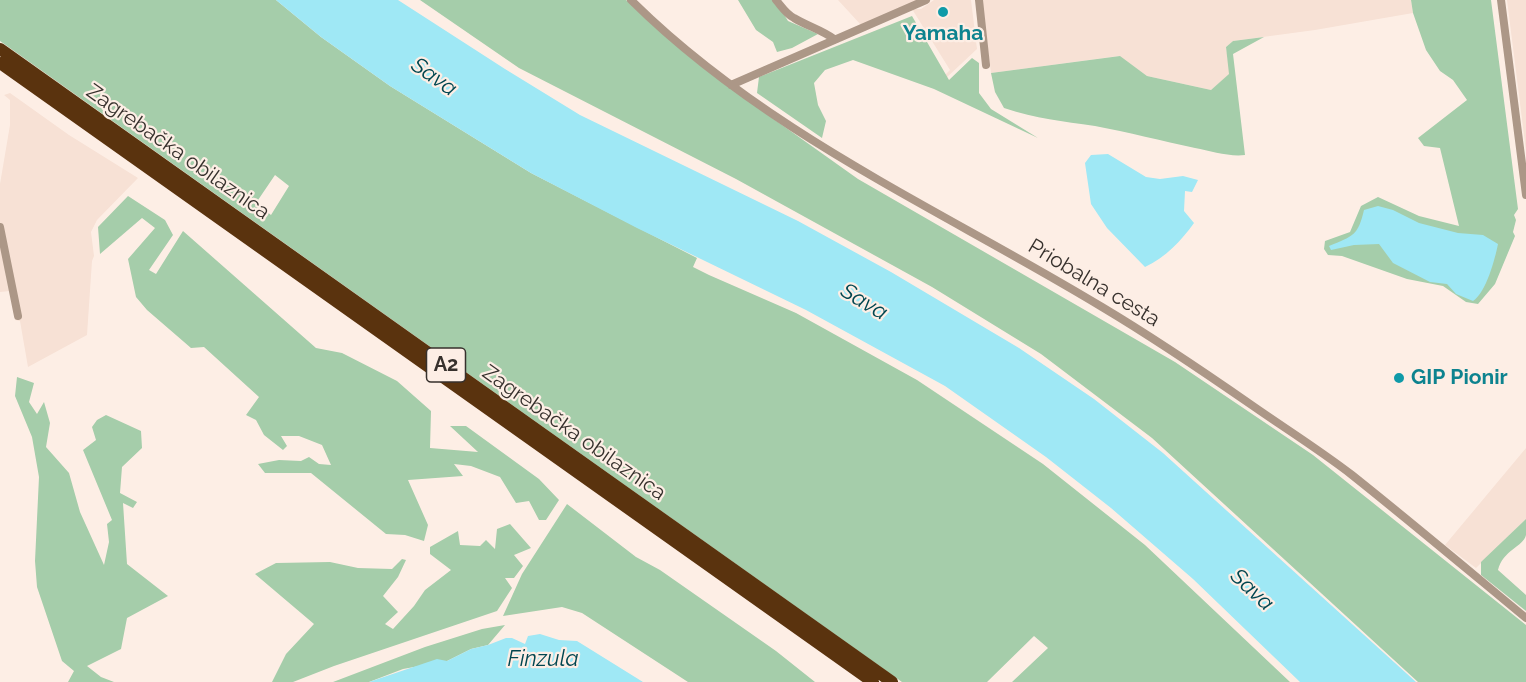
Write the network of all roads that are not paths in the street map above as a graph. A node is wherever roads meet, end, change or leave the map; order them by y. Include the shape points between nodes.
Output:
1 (631, 0) edge
2 (776, 0) edge
3 (926, 0) edge
4 (979, 0) edge
5 (1501, 0) edge
6 (834, 39) junction
7 (0, 49) edge
8 (0, 63) edge
9 (986, 65) dead end
10 (731, 85) junction
11 (1526, 195) edge
12 (0, 227) edge
13 (18, 316) dead end
14 (1526, 618) edge
15 (873, 682) edge
16 (892, 682) edge

1 - 10 street, Priobalna cesta
2 - 6 street via 795,19
3 - 6 street
4 - 9 street
5 - 11 street
6 - 10 street
7 - 16 highway, Zagrebačka obilaznica / A2
8 - 15 highway, Zagrebačka obilaznica / A2
10 - 14 street, Priobalna cesta via 851,165 1101,306 1180,356 1351,475
12 - 13 street

